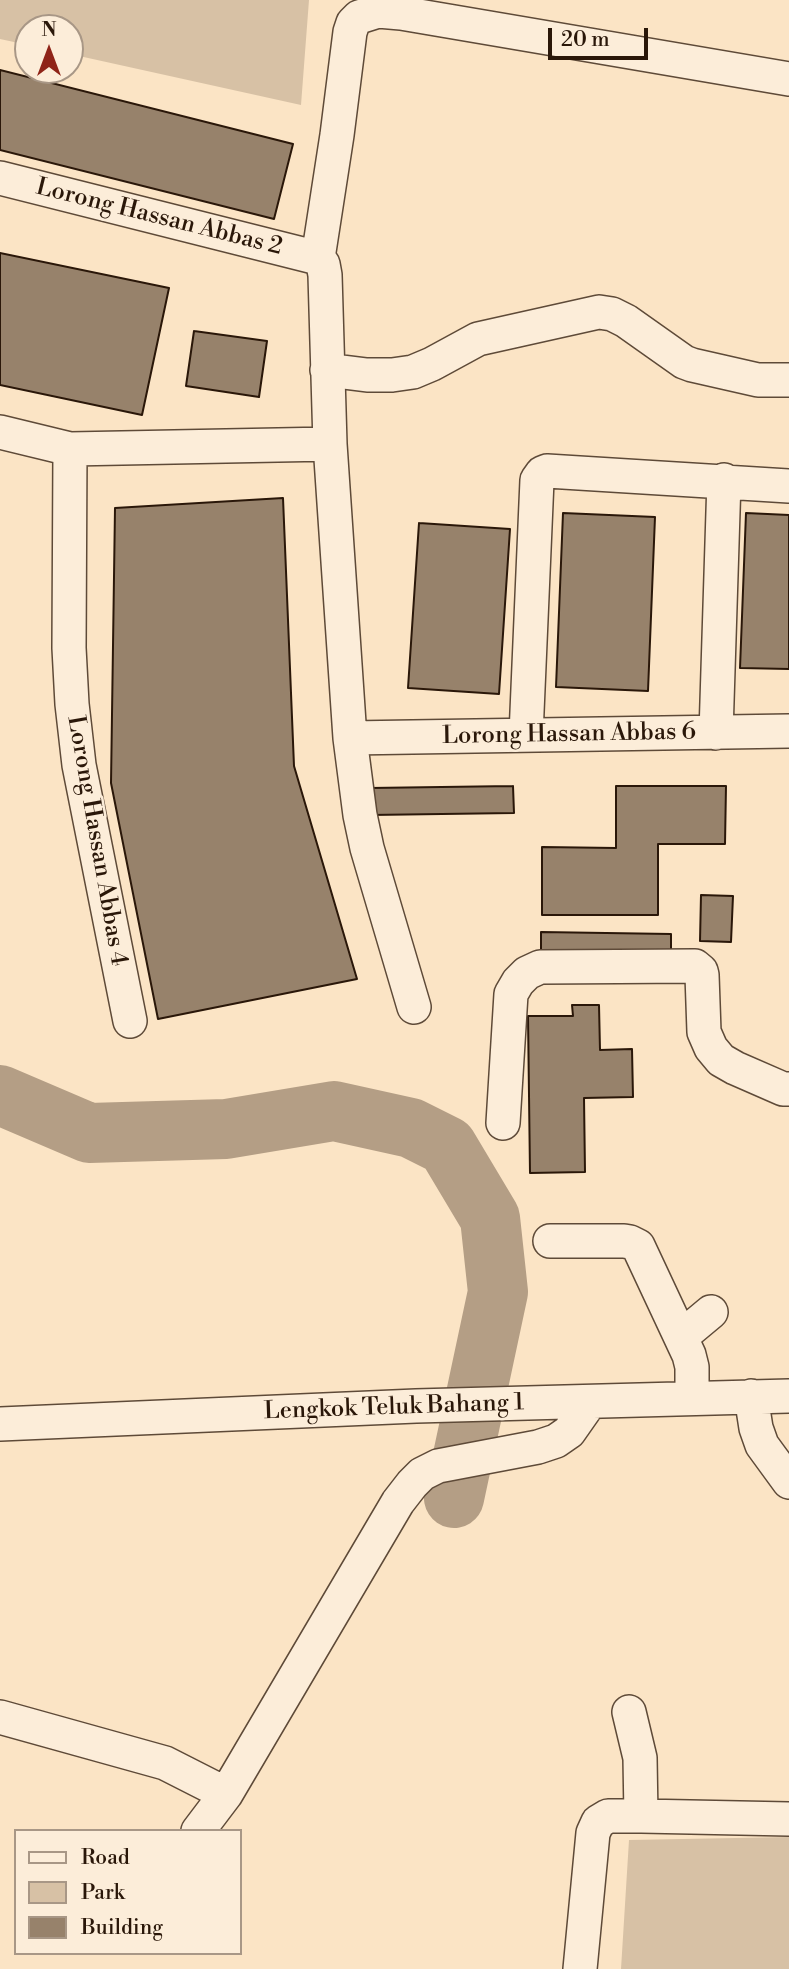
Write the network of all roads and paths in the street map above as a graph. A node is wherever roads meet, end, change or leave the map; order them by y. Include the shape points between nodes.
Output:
1 (789, 79) edge
2 (0, 178) edge
3 (318, 258) junction
4 (327, 370) junction
5 (789, 380) edge
6 (0, 432) edge
7 (330, 444) junction
8 (70, 449) junction
9 (724, 480) junction
10 (789, 485) edge
11 (789, 731) edge
12 (716, 733) junction
13 (526, 735) junction
14 (350, 737) junction
15 (414, 1007) dead end
16 (130, 1021) dead end
17 (789, 1089) edge
18 (503, 1123) dead end
19 (550, 1241) dead end
20 (711, 1312) dead end
21 (681, 1337) junction
22 (751, 1396) junction
23 (789, 1396) edge
24 (692, 1398) junction
25 (590, 1402) junction
26 (0, 1424) edge
27 (789, 1482) edge
28 (629, 1712) dead end
29 (0, 1717) edge
30 (226, 1794) junction
31 (641, 1816) junction
32 (789, 1819) edge
33 (200, 1829) edge
34 (580, 1969) edge

1 - 3 street via 401,13 366,14 350,32
2 - 3 street, Lorong Hassan Abbas 2
3 - 4 street via 326,275
4 - 5 street via 367,375 413,372 478,339 599,313 626,321 692,365 758,380
4 - 7 street
6 - 8 street
7 - 8 street
7 - 14 street
8 - 16 street, Lorong Hassan Abbas 4 via 72,704 79,765
9 - 10 street
9 - 12 street
9 - 13 street via 547,471 540,476
11 - 12 street, Lorong Hassan Abbas 6
12 - 13 street, Lorong Hassan Abbas 6
13 - 14 street, Lorong Hassan Abbas 6
14 - 15 street via 367,849
17 - 18 street via 735,1068 711,1048 704,1032 702,975 695,965 540,967 527,973 511,994
19 - 21 street via 624,1241 638,1246
20 - 21 street
21 - 24 street via 691,1361
22 - 23 street, Lengkok Teluk Bahang 1
22 - 24 street, Lengkok Teluk Bahang 1
22 - 27 street via 762,1445
24 - 25 street, Lengkok Teluk Bahang 1
25 - 26 street, Lengkok Teluk Bahang 1
25 - 30 street via 569,1432 556,1441 438,1466 422,1474 398,1502
28 - 31 street via 640,1758
29 - 30 street via 165,1763
30 - 33 street
31 - 32 street
31 - 34 street via 608,1816 598,1822 593,1833

